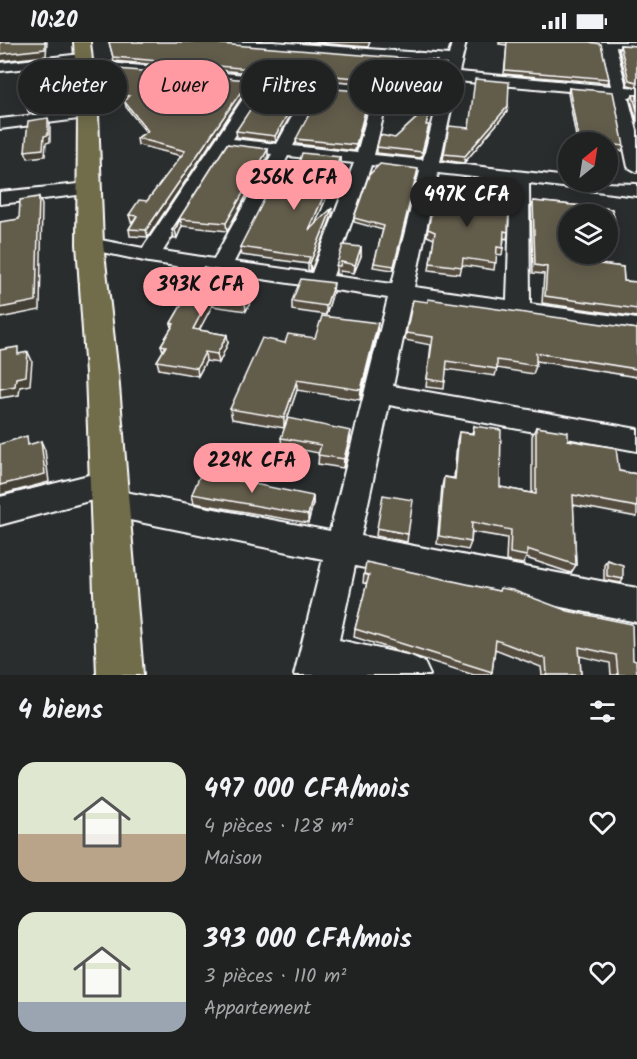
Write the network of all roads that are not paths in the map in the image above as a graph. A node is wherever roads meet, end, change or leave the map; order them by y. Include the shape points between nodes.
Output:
1 (221, 42) edge
2 (602, 42) edge
3 (316, 45) edge
4 (637, 45) edge
5 (82, 55) edge
6 (306, 60) edge
7 (402, 60) edge
8 (0, 67) edge
9 (464, 70) edge
10 (241, 77) edge
11 (619, 91) junction
12 (637, 93) edge
13 (88, 114) joint
14 (241, 114) edge
15 (303, 114) edge
16 (376, 114) edge
17 (442, 114) edge
18 (0, 124) edge
19 (223, 143) junction
20 (285, 150) junction
21 (364, 159) junction
22 (430, 166) junction
23 (637, 167) edge
24 (520, 177) junction
25 (88, 189) junction
26 (637, 190) edge
27 (0, 198) edge
28 (90, 243) junction
29 (149, 256) junction
30 (221, 266) junction
31 (320, 280) junction
32 (402, 291) junction
33 (518, 309) junction
34 (637, 327) edge
35 (377, 393) junction
36 (637, 440) edge
37 (109, 493) junction
38 (0, 511) edge
39 (343, 546) junction
40 (637, 605) edge
41 (315, 664) edge
42 (120, 675) edge
43 (411, 675) edge

1 - 3 street
2 - 4 street
2 - 11 street
3 - 6 street
3 - 7 street
5 - 8 street
5 - 10 street
9 - 11 street
11 - 12 street
11 - 23 street
13 - 18 street
13 - 25 main road
14 - 19 street
15 - 20 street
16 - 21 street
17 - 22 street
19 - 20 street
19 - 29 street
20 - 21 street
20 - 30 street
21 - 22 street
21 - 31 street
22 - 24 street
22 - 32 street
24 - 26 street
24 - 33 street
25 - 27 street
25 - 28 main road
28 - 29 street
28 - 37 main road
29 - 30 street
30 - 31 street
31 - 32 street
32 - 33 street
32 - 35 street
33 - 34 street
35 - 36 street
35 - 39 street
37 - 38 street
37 - 39 street
37 - 42 main road
39 - 40 street
39 - 41 street
41 - 43 street

